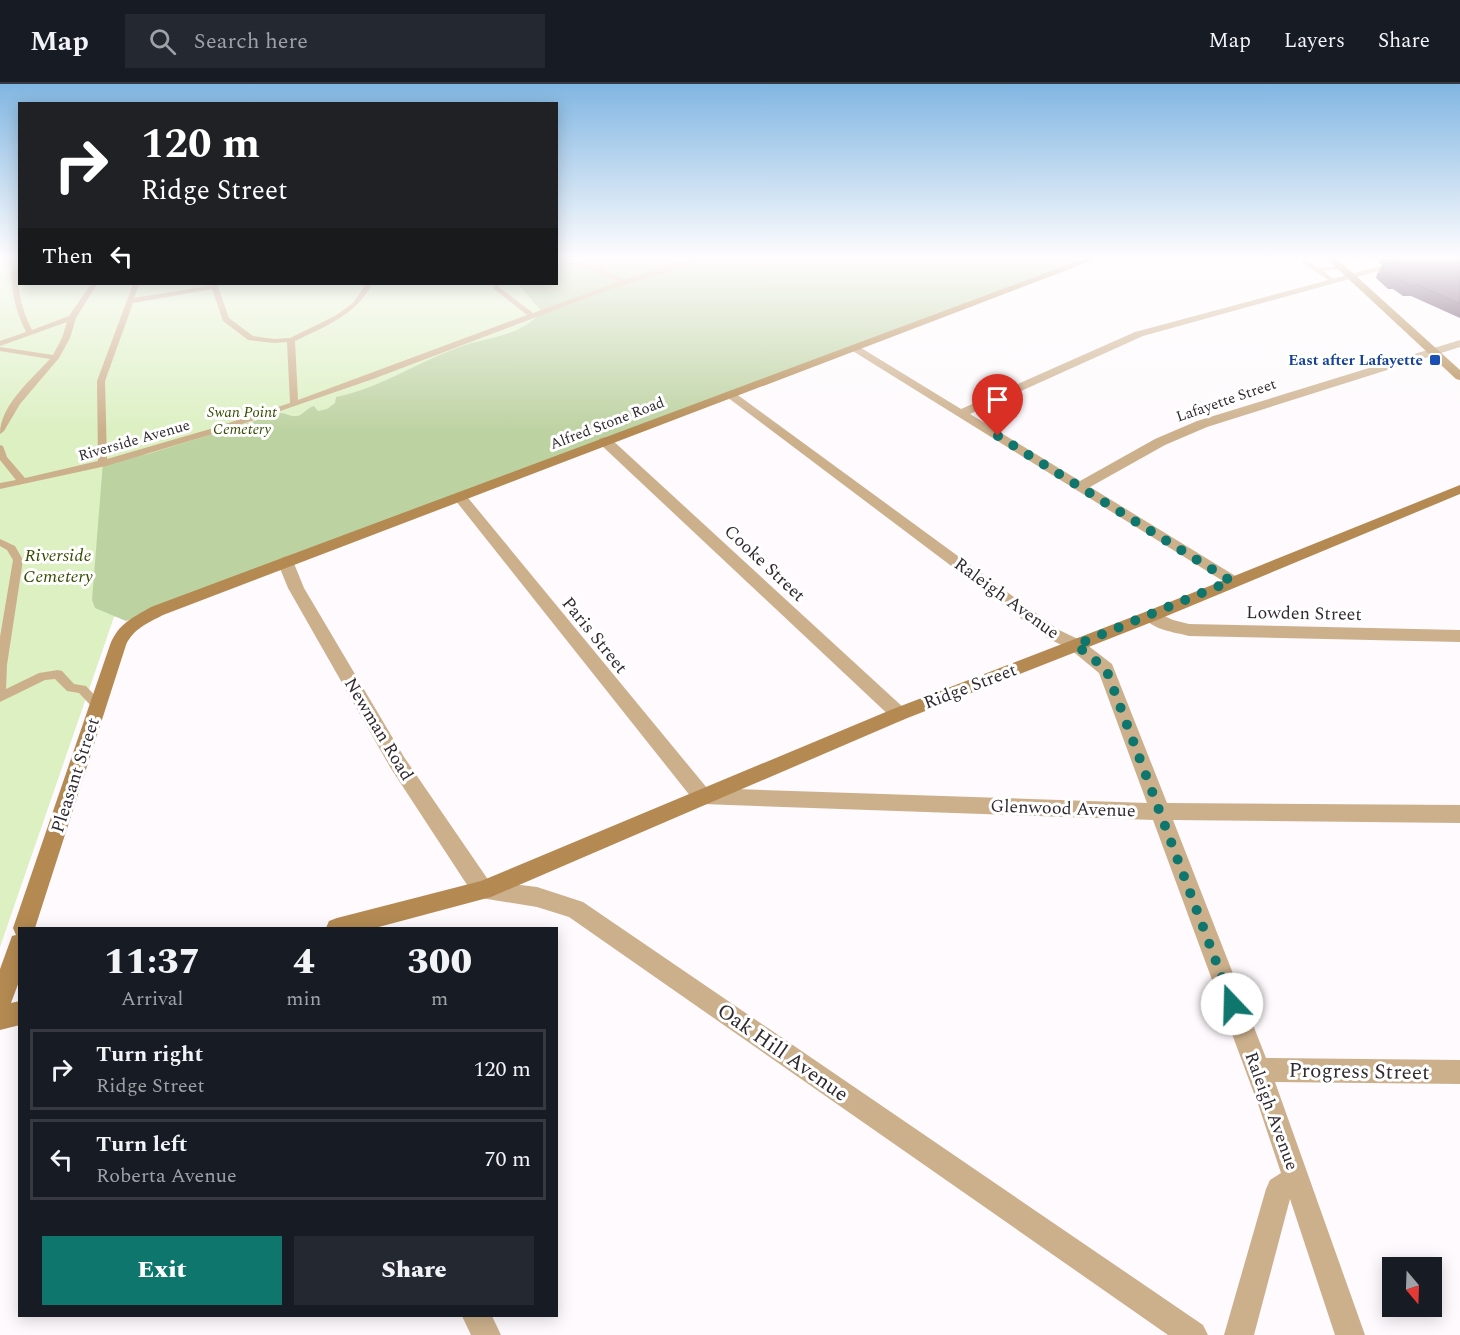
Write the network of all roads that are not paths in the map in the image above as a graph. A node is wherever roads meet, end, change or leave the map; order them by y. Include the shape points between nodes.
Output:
1 (23, 315) edge
2 (74, 315) edge
3 (125, 315) edge
4 (225, 315) edge
5 (341, 315) edge
6 (941, 315) edge
7 (1208, 315) edge
8 (1394, 315) edge
9 (532, 316) edge
10 (72, 318) junction
11 (30, 333) junction
12 (291, 340) junction
13 (1460, 343) edge
14 (0, 344) edge
15 (854, 348) junction
16 (0, 349) edge
17 (1433, 351) junction
18 (55, 358) junction
19 (1458, 372) edge
20 (731, 394) junction
21 (294, 403) junction
22 (960, 414) junction
23 (0, 431) edge
24 (605, 441) junction
25 (0, 448) edge
26 (103, 464) junction
27 (23, 482) junction
28 (0, 486) edge
29 (1080, 487) junction
30 (1460, 489) edge
31 (459, 496) junction
32 (0, 542) edge
33 (285, 561) junction
34 (1231, 581) junction
35 (1151, 616) junction
36 (132, 625) joint
37 (1460, 636) edge
38 (1076, 645) junction
39 (0, 692) edge
40 (0, 697) edge
41 (98, 706) junction
42 (899, 714) junction
43 (702, 796) junction
44 (1159, 812) junction
45 (1460, 814) edge
46 (483, 890) junction
47 (24, 927) edge
48 (342, 927) edge
49 (18, 950) edge
50 (0, 1002) edge
51 (18, 1014) edge
52 (0, 1018) edge
53 (1257, 1070) junction
54 (1460, 1072) edge
55 (1297, 1179) junction
56 (477, 1317) edge
57 (486, 1335) edge
58 (1193, 1335) edge
59 (1239, 1335) edge
60 (1350, 1335) edge

1 - 11 lane
2 - 10 lane
3 - 26 lane via 101,381
4 - 12 lane via 250,338
5 - 12 lane
6 - 15 street, Alfred Stone Road
7 - 22 street via 1138,334
8 - 17 street
9 - 21 lane, Riverside Avenue
10 - 11 lane
10 - 18 lane
11 - 14 lane
12 - 21 lane
13 - 17 street, Lafayette Street
15 - 20 street, Alfred Stone Road
15 - 22 street
16 - 18 lane
17 - 19 street
17 - 29 street, Lafayette Street via 1202,424 1160,442
18 - 23 lane via 16,403
20 - 24 street, Alfred Stone Road
20 - 38 street, Raleigh Avenue via 1053,634
21 - 26 lane, Riverside Avenue
22 - 29 street
24 - 31 street, Alfred Stone Road
24 - 42 street, Cooke Street
25 - 27 lane via 3,458
26 - 27 lane, Riverside Avenue
27 - 28 lane, Riverside Avenue
29 - 34 street
30 - 34 street, Ridge Street
31 - 33 street, Alfred Stone Road
31 - 43 street, Paris Street
32 - 39 lane via 11,548 18,560
33 - 36 street, Alfred Stone Road via 157,611
33 - 46 street, Newman Road via 296,588 397,762
34 - 35 street, Ridge Street
35 - 37 street, Lowden Street via 1189,630
35 - 38 street, Ridge Street
36 - 41 street, Pleasant Street via 123,633
38 - 42 street, Ridge Street
38 - 44 street, Raleigh Avenue via 1106,669
40 - 41 lane via 43,676 58,674
41 - 47 street, Pleasant Street
42 - 43 street, Ridge Street
43 - 44 street, Glenwood Avenue
43 - 46 street, Ridge Street
44 - 45 street, Glenwood Avenue
44 - 53 street, Raleigh Avenue
46 - 48 street, Oak Hill Avenue
46 - 58 street, Oak Hill Avenue via 537,897 575,909
49 - 50 street
51 - 52 street
53 - 54 street, Progress Street
53 - 55 street, Raleigh Avenue
55 - 59 street, Raleigh Avenue via 1280,1189
55 - 60 street, Raleigh Avenue
56 - 57 street

